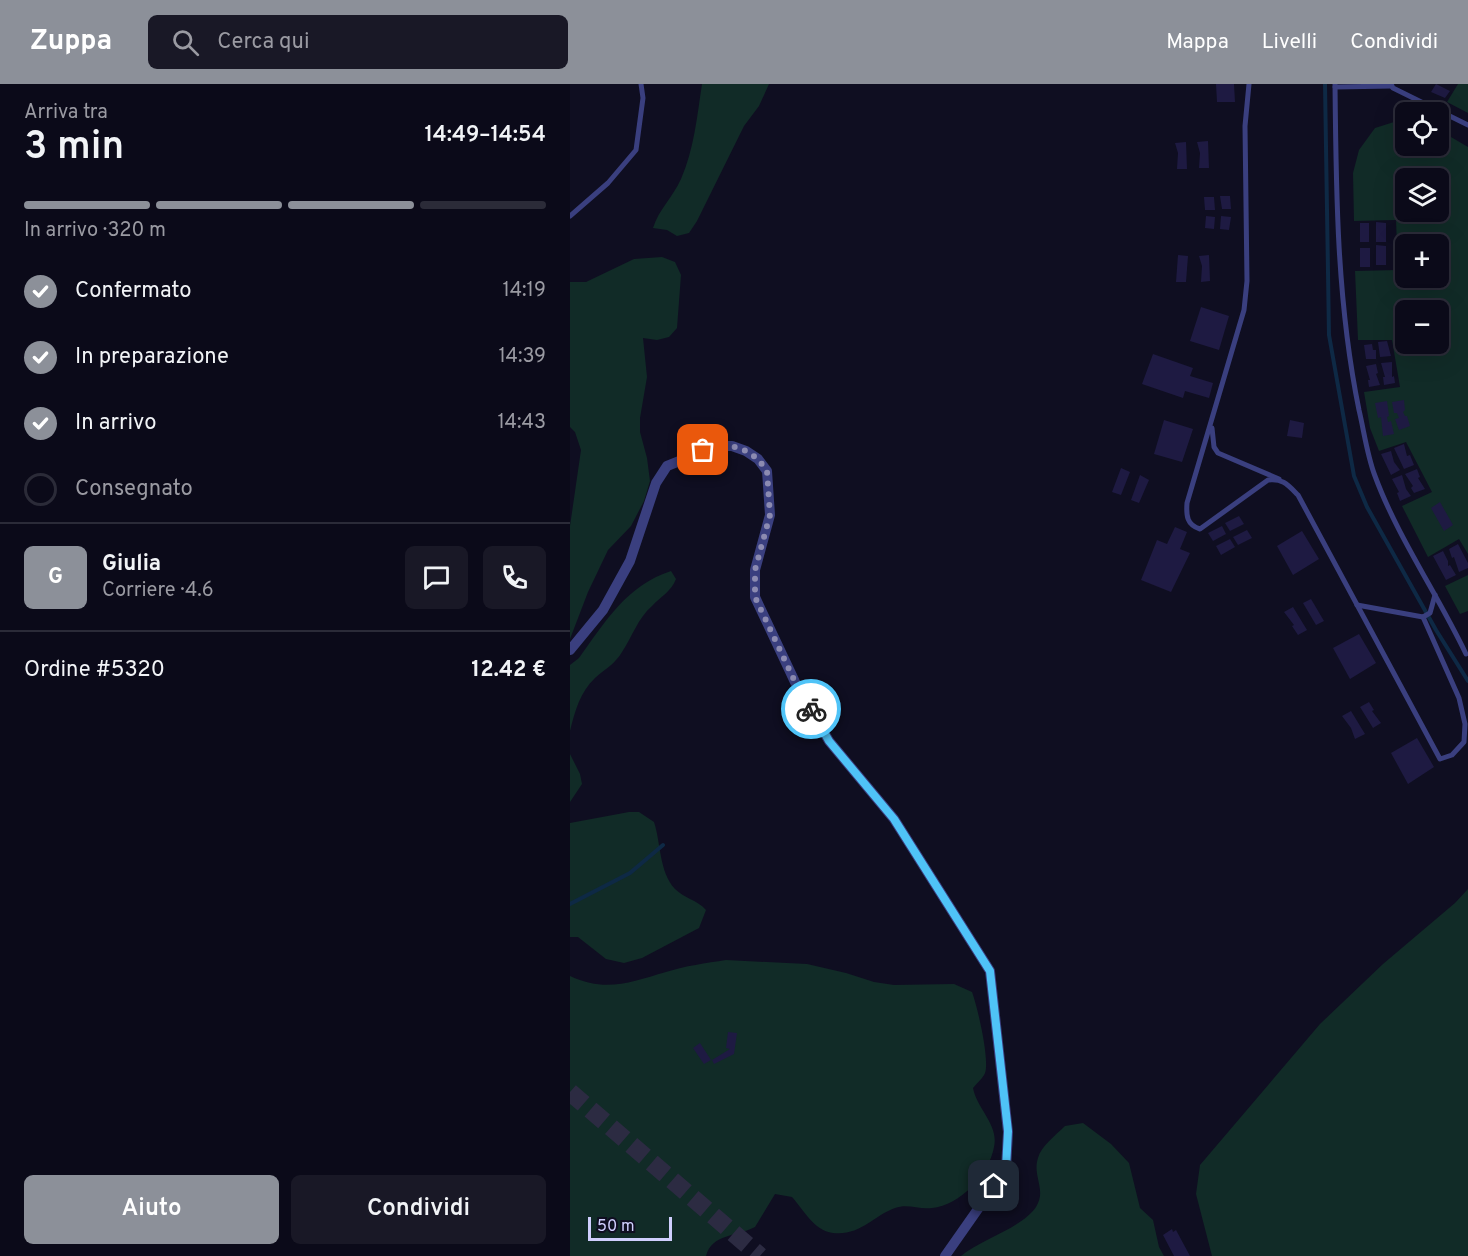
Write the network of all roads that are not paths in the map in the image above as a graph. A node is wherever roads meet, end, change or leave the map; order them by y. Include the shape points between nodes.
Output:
1 (641, 84) edge
2 (1250, 84) edge
3 (1335, 85) edge
4 (1391, 85) edge
5 (1468, 125) edge
6 (570, 216) edge
7 (1211, 423) junction
8 (1286, 482) junction
9 (1435, 594) junction
10 (1357, 604) junction
11 (1423, 617) junction
12 (570, 650) edge
13 (1466, 654) dead end
14 (945, 1256) edge

1 - 6 lane via 643,98 636,150 608,183
2 - 7 lane via 1245,126 1244,310
3 - 4 lane
3 - 9 lane via 1337,215 1353,377 1375,475
4 - 5 lane
7 - 8 lane via 1218,453
7 - 8 lane via 1187,503 1188,521 1194,527 1200,529 1268,480
8 - 10 lane via 1298,495
9 - 11 lane via 1430,613
9 - 13 lane
10 - 11 lane
10 - 11 lane via 1440,759 1458,751 1464,742 1464,712
12 - 14 street via 603,610 630,561 656,483 667,466 717,446 732,446 758,459 767,471 770,515 755,570 755,597 795,682 829,741 894,819 990,971 1008,1131 1006,1168

